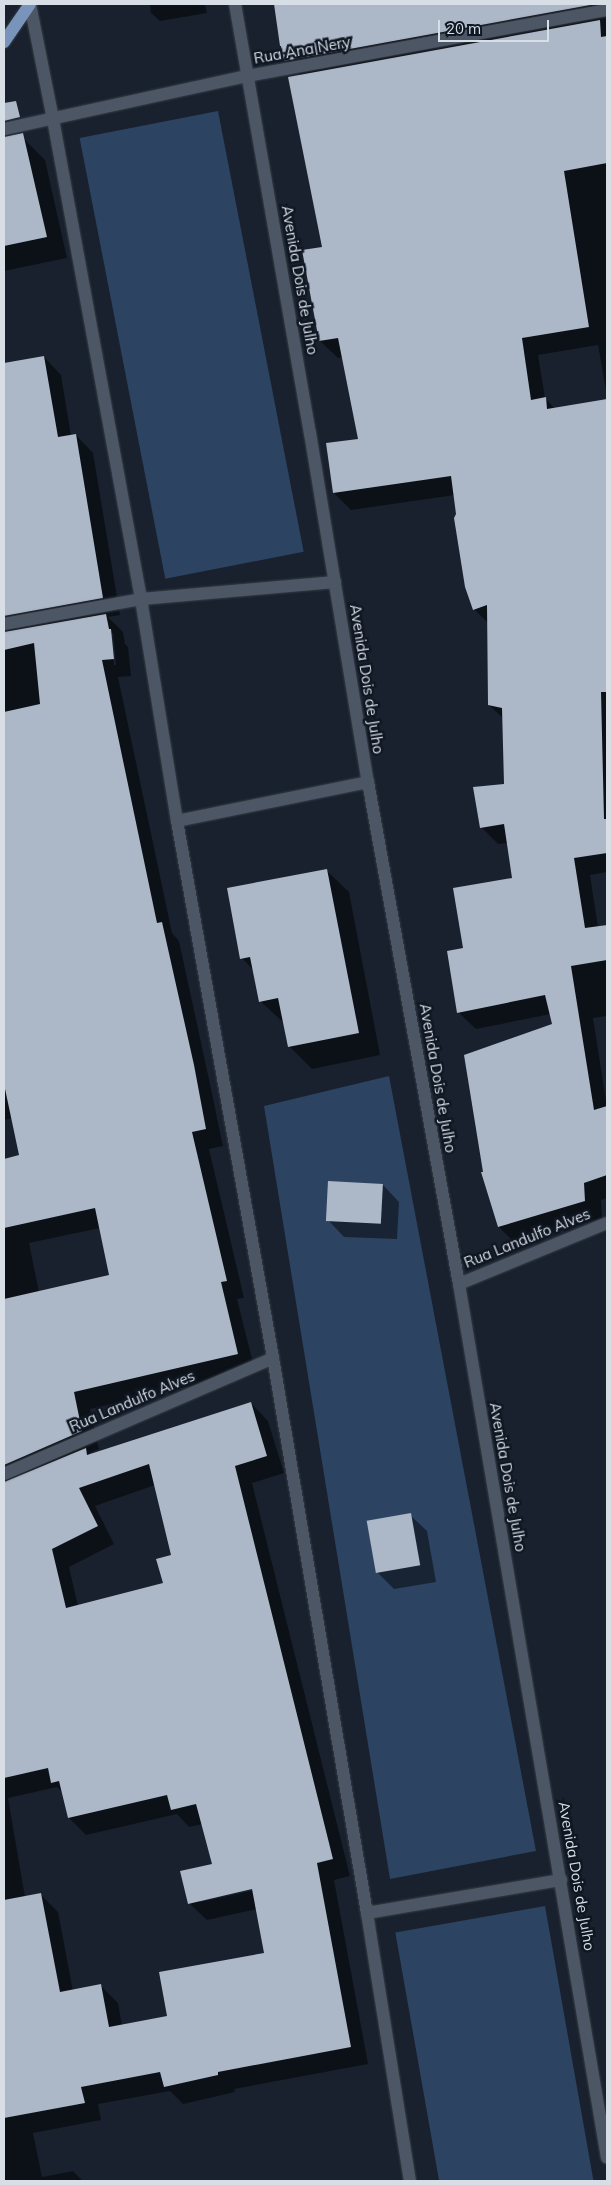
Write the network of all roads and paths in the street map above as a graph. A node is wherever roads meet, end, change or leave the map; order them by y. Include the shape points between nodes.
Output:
1 (30, 4) edge
2 (235, 4) edge
3 (607, 10) edge
4 (4, 42) edge
5 (247, 76) junction
6 (53, 119) junction
7 (4, 129) edge
8 (335, 582) junction
9 (141, 599) junction
10 (4, 624) edge
11 (368, 782) junction
12 (177, 822) junction
13 (607, 1223) edge
14 (458, 1284) junction
15 (273, 1358) junction
16 (4, 1474) edge
17 (562, 1880) junction
18 (367, 1913) junction
19 (607, 2158) edge
20 (410, 2181) edge

1 - 4 main road
1 - 6 street
2 - 5 street, Avenida Dois de Julho
3 - 5 street, Rua Ana Nery
5 - 6 street, Rua Ana Nery
5 - 8 street, Avenida Dois de Julho
6 - 7 street, Rua Ana Nery
6 - 9 street
8 - 9 street
8 - 11 street, Avenida Dois de Julho
9 - 10 street
9 - 12 street
11 - 12 street
11 - 14 street, Avenida Dois de Julho
12 - 15 street
13 - 14 street, Rua Landulfo Alves
14 - 17 street, Avenida Dois de Julho
15 - 16 street, Rua Landulfo Alves
15 - 18 street
17 - 18 street
17 - 19 street, Avenida Dois de Julho
18 - 20 street

